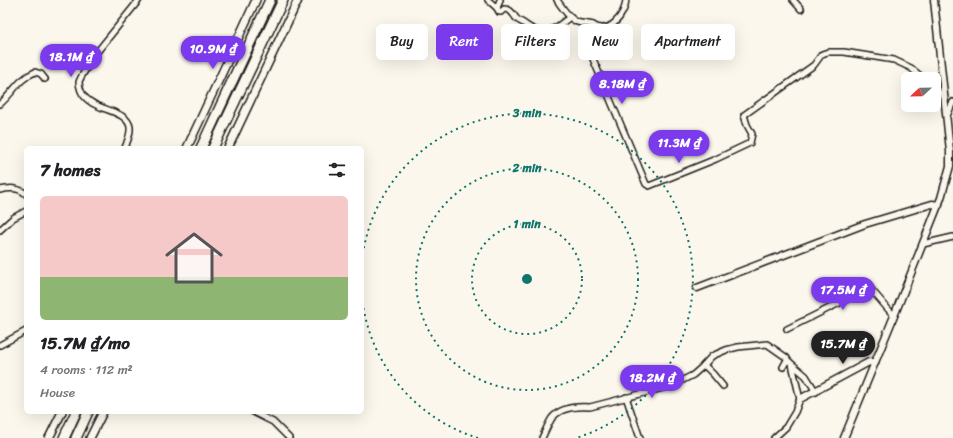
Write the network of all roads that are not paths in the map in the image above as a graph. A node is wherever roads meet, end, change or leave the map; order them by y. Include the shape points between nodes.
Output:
1 (139, 0) edge
2 (256, 0) edge
3 (270, 0) edge
4 (283, 0) edge
5 (298, 0) edge
6 (488, 0) edge
7 (500, 0) edge
8 (557, 0) edge
9 (626, 0) edge
10 (793, 0) edge
11 (934, 0) edge
12 (496, 8) junction
13 (801, 9) dead end
14 (570, 16) junction
15 (590, 24) edge
16 (612, 24) edge
17 (593, 60) edge
18 (916, 72) edge
19 (45, 78) dead end
20 (941, 94) edge
21 (944, 97) junction
22 (953, 102) edge
23 (0, 104) edge
24 (946, 117) junction
25 (126, 146) edge
26 (187, 146) edge
27 (202, 146) edge
28 (214, 146) edge
29 (229, 146) edge
30 (0, 190) edge
31 (24, 192) edge
32 (938, 205) junction
33 (24, 212) edge
34 (0, 230) edge
35 (952, 238) edge
36 (923, 244) junction
37 (697, 288) dead end
38 (894, 316) junction
39 (787, 329) dead end
40 (24, 332) edge
41 (0, 345) edge
42 (790, 362) junction
43 (875, 363) junction
44 (704, 365) junction
45 (783, 367) dead end
46 (723, 386) dead end
47 (816, 392) junction
48 (626, 397) junction
49 (800, 399) junction
50 (61, 414) edge
51 (75, 414) edge
52 (87, 414) edge
53 (102, 414) edge
54 (257, 414) edge
55 (49, 438) edge
56 (64, 438) edge
57 (76, 438) edge
58 (90, 438) edge
59 (289, 438) edge
60 (542, 438) edge
61 (640, 438) edge
62 (774, 438) edge
63 (844, 438) edge

1 - 25 street via 93,57 79,81 83,94 90,102 127,121 130,128
2 - 26 main road
3 - 27 highway
4 - 28 highway
5 - 29 main road
6 - 12 street
7 - 12 street
8 - 14 street
9 - 16 street via 620,18
10 - 13 street
11 - 21 street
12 - 14 street via 500,12 504,8 508,9 529,27 541,31 553,30
14 - 15 street via 576,22
17 - 18 street via 649,186 716,159 750,142 752,134 744,115 814,65 822,54 844,52 894,60
19 - 23 street via 35,72 30,74 16,85
20 - 21 street
21 - 24 street
22 - 24 street
24 - 32 street via 950,166
30 - 31 street via 15,189
32 - 36 street
32 - 37 street via 932,204 865,224
33 - 34 street
35 - 36 street
36 - 38 street
38 - 39 street via 870,288
38 - 43 street
40 - 41 street
42 - 44 street via 767,344 726,350 712,356
42 - 45 street
42 - 47 street via 806,376
42 - 49 street
43 - 47 street via 868,362
43 - 63 street
44 - 46 street
44 - 48 street via 693,375 671,386
47 - 49 street
48 - 60 street via 590,407 571,407 561,411 552,418
48 - 61 street
49 - 62 street via 786,427
50 - 55 main road
51 - 56 highway
52 - 57 highway
53 - 58 main road
54 - 59 street via 272,422

